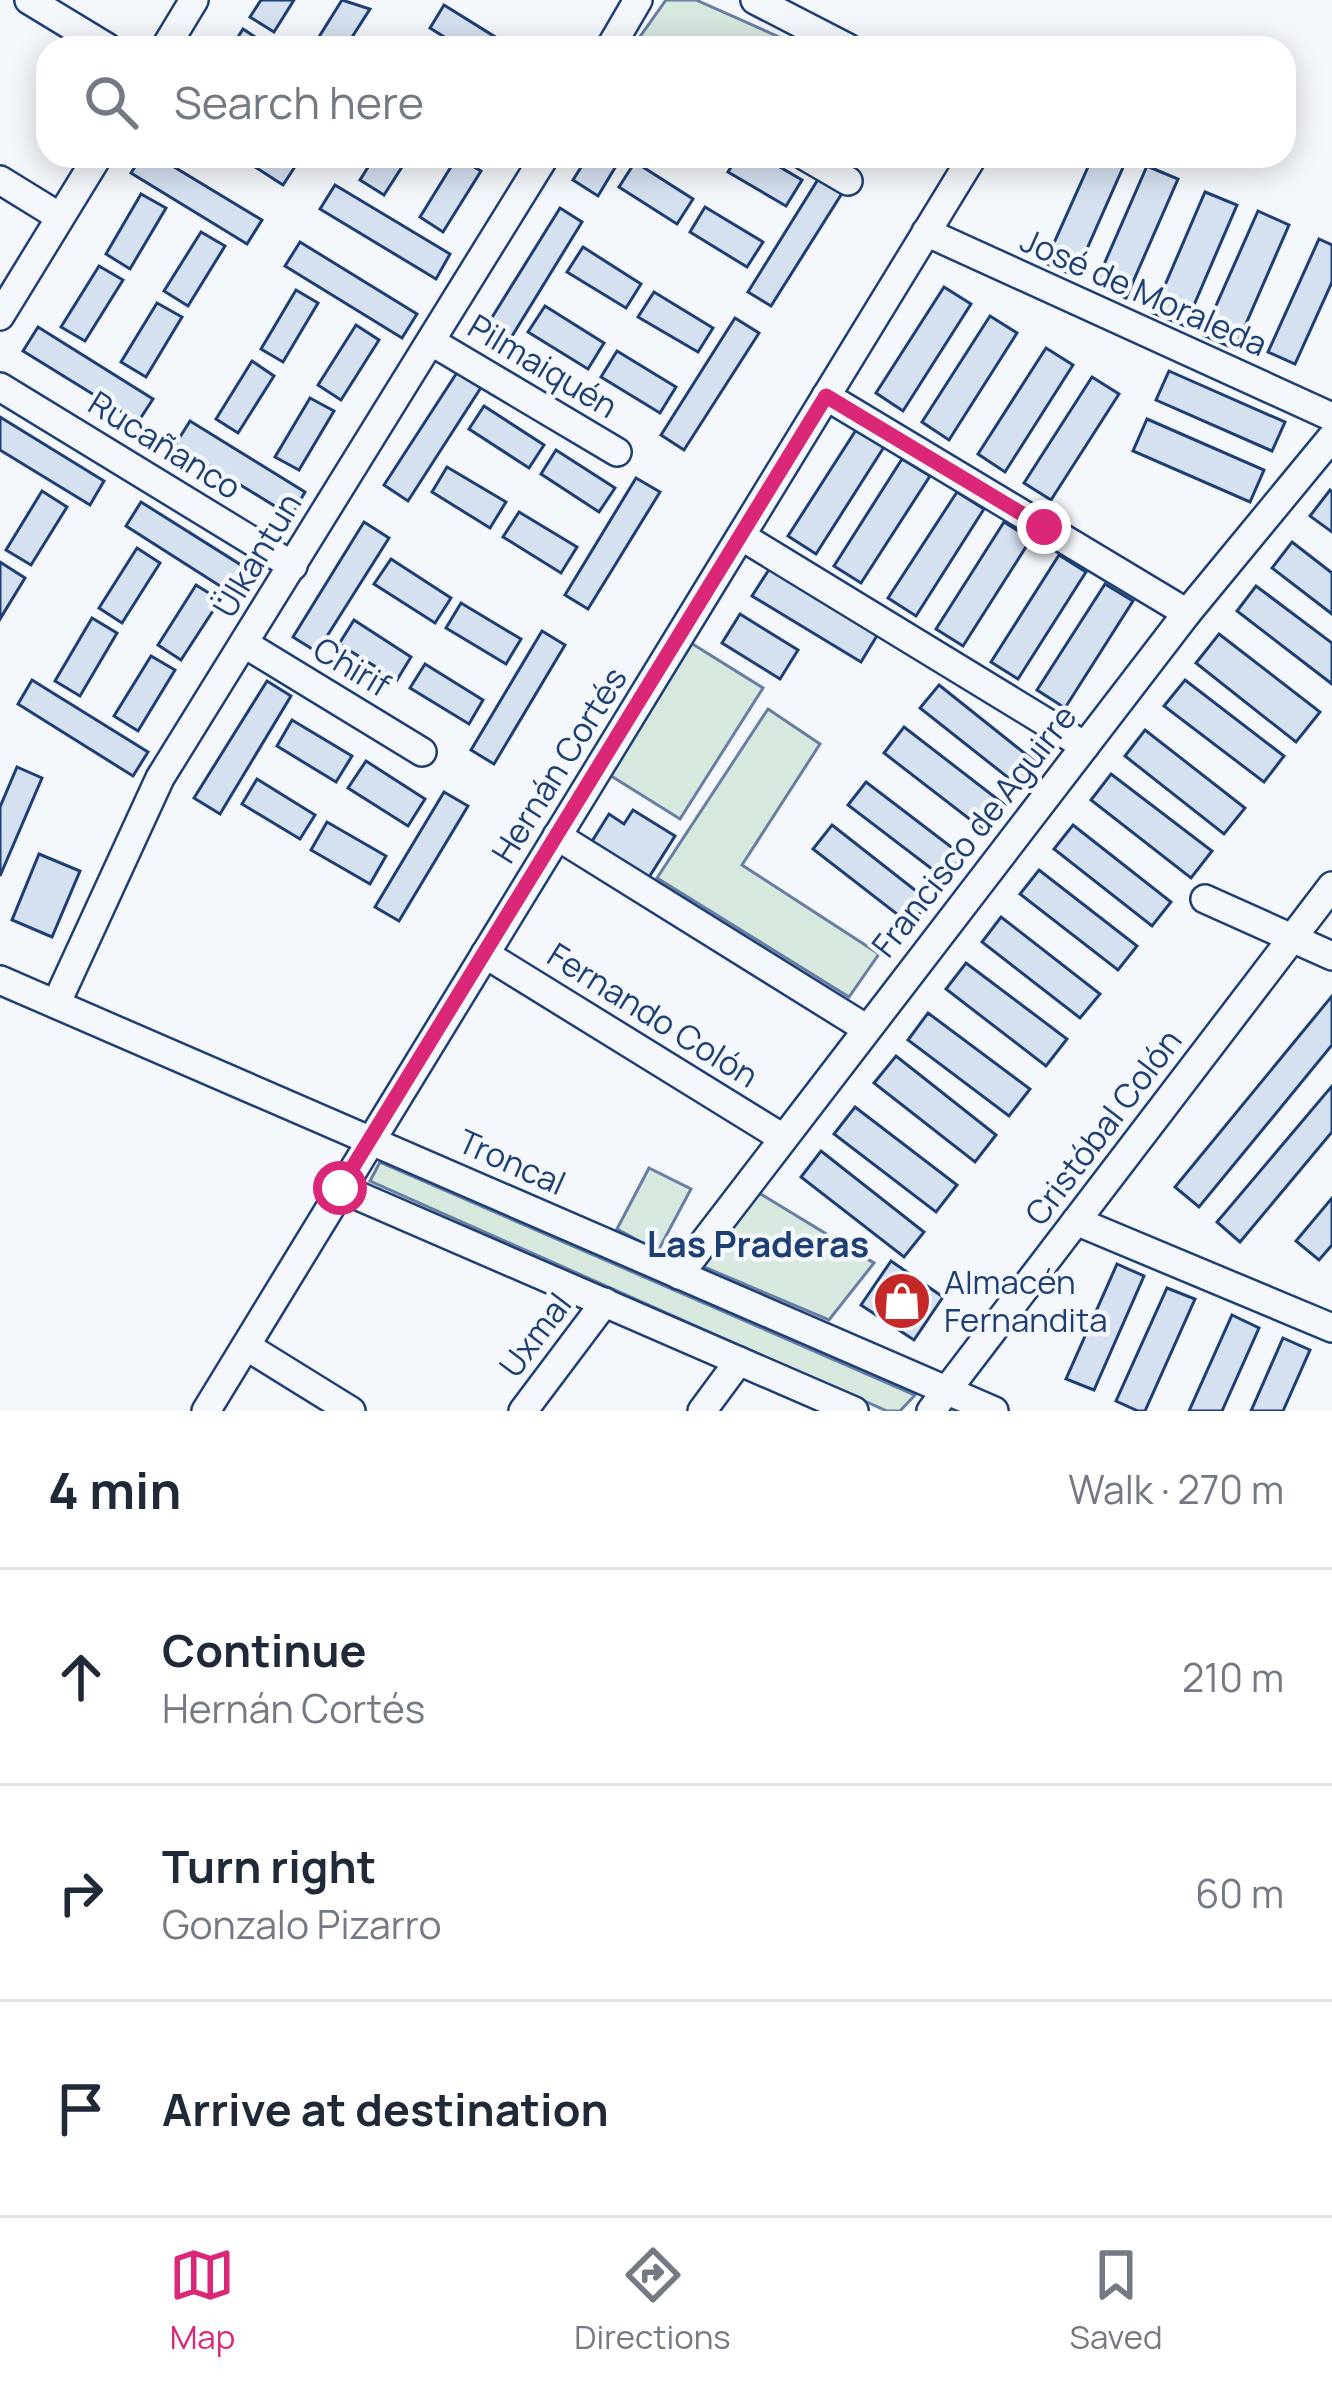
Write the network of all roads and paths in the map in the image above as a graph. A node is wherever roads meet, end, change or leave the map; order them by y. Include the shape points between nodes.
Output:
1 (29, 0) edge
2 (194, 0) edge
3 (638, 0) edge
4 (755, 0) edge
5 (88, 36) edge
6 (172, 36) edge
7 (621, 36) edge
8 (825, 36) edge
9 (91, 168) edge
10 (537, 168) edge
11 (825, 168) edge
12 (966, 168) edge
13 (0, 180) edge
14 (848, 182) dead end
15 (60, 218) junction
16 (926, 232) junction
17 (0, 316) edge
18 (432, 343) junction
19 (0, 387) edge
20 (826, 396) junction
21 (1332, 417) edge
22 (1332, 437) edge
23 (617, 452) dead end
24 (741, 536) junction
25 (292, 566) junction
26 (1187, 613) junction
27 (245, 644) junction
28 (1085, 746) junction
29 (422, 752) dead end
30 (557, 836) junction
31 (1332, 886) edge
32 (1205, 899) dead end
33 (1292, 938) junction
34 (485, 954) junction
35 (1332, 956) edge
36 (0, 980) edge
37 (56, 1004) junction
38 (867, 1029) junction
39 (370, 1138) junction
40 (783, 1138) junction
41 (340, 1188) junction
42 (1076, 1221) junction
43 (680, 1275) junction
44 (604, 1302) junction
45 (1332, 1328) edge
46 (246, 1346) junction
47 (739, 1361) junction
48 (939, 1401) edge
49 (206, 1411) edge
50 (351, 1411) edge
51 (523, 1411) edge
52 (702, 1411) edge
53 (854, 1411) edge
54 (994, 1411) edge

1 - 5 street
2 - 6 street
3 - 7 street
4 - 8 street
9 - 15 street
10 - 18 street, Ülkantun
11 - 14 street
12 - 16 street, Hernán Cortés
13 - 15 street
15 - 17 street
16 - 20 street, Hernán Cortés
16 - 21 street, José de Moraleda
18 - 23 street, Pilmaiquén
18 - 25 street, Ülkantun
19 - 25 street, Rucañanco
20 - 24 street, Hernán Cortés
20 - 26 street
22 - 26 street, Francisco de Aguirre
24 - 28 street
24 - 30 street, Hernán Cortés
25 - 27 street, Ülkantun
26 - 28 street, Francisco de Aguirre
27 - 29 street, Chirif
27 - 37 street, Ülkantun via 149,798
28 - 38 street, Francisco de Aguirre
30 - 34 street, Hernán Cortés
30 - 38 street
31 - 33 street, Cristóbal Colón
32 - 33 street
33 - 35 street
33 - 42 street, Cristóbal Colón
34 - 39 street, Hernán Cortés
34 - 40 street, Fernando Colón
36 - 37 street, Troncal
37 - 39 street, Troncal
38 - 40 street, Francisco de Aguirre
39 - 41 street, Hernán Cortés
39 - 43 street, Troncal
40 - 43 street, Francisco de Aguirre
41 - 44 street
41 - 46 street, Hernán Cortés
42 - 45 street
42 - 48 street, Cristóbal Colón
43 - 48 street, Troncal
44 - 47 street
44 - 51 street, Uxmal
46 - 49 street, Hernán Cortés
46 - 50 street
47 - 52 street
47 - 53 street
48 - 54 street, Troncal

